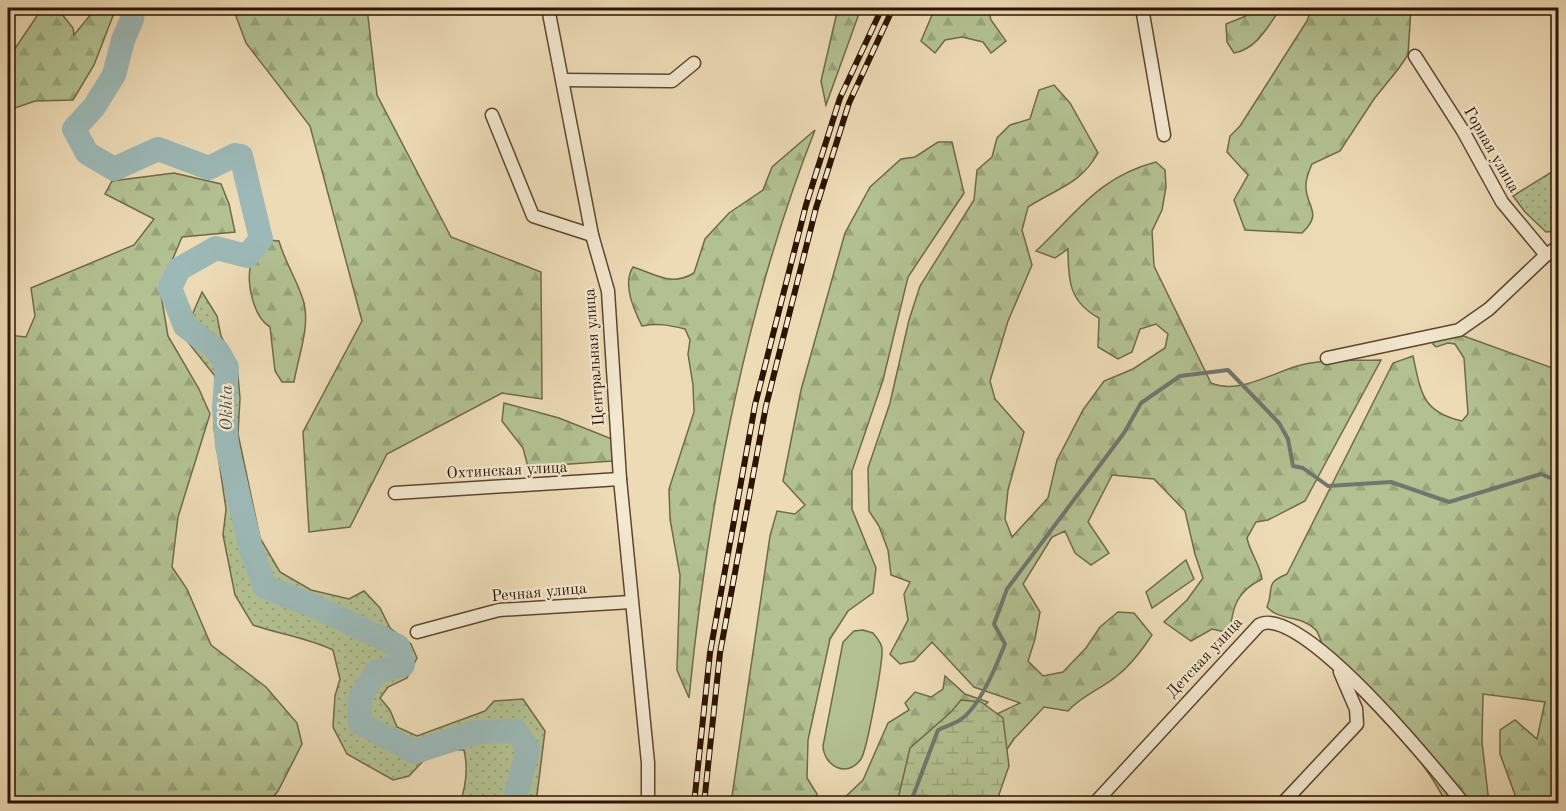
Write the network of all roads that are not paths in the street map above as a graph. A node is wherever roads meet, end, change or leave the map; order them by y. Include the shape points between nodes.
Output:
1 (548, 8) edge
2 (1142, 8) edge
3 (1415, 56) dead end
4 (694, 63) dead end
5 (563, 80) junction
6 (492, 115) dead end
7 (1164, 135) dead end
8 (592, 235) junction
9 (1558, 247) edge
10 (1546, 255) junction
11 (1327, 358) dead end
12 (620, 479) junction
13 (395, 493) dead end
14 (631, 602) junction
15 (417, 632) dead end
16 (1338, 665) junction
17 (648, 804) edge
18 (1094, 804) edge
19 (1282, 804) edge
20 (1464, 804) edge

1 - 5 street, Центральная улица
2 - 7 street
3 - 10 street, Горная улица via 1502,202
4 - 5 street via 672,81
5 - 8 street, Центральная улица
6 - 8 street via 533,216
8 - 12 street, Центральная улица via 608,291
9 - 10 street
10 - 11 street via 1489,309 1459,330
12 - 13 street, Охтинская улица
12 - 14 street, Центральная улица
14 - 15 street, Речная улица via 499,610
14 - 17 street, Центральная улица via 648,763
16 - 18 street, Детская улица via 1288,628 1262,623
16 - 19 street, Детская улица via 1356,709 1357,724
16 - 20 street via 1405,732

